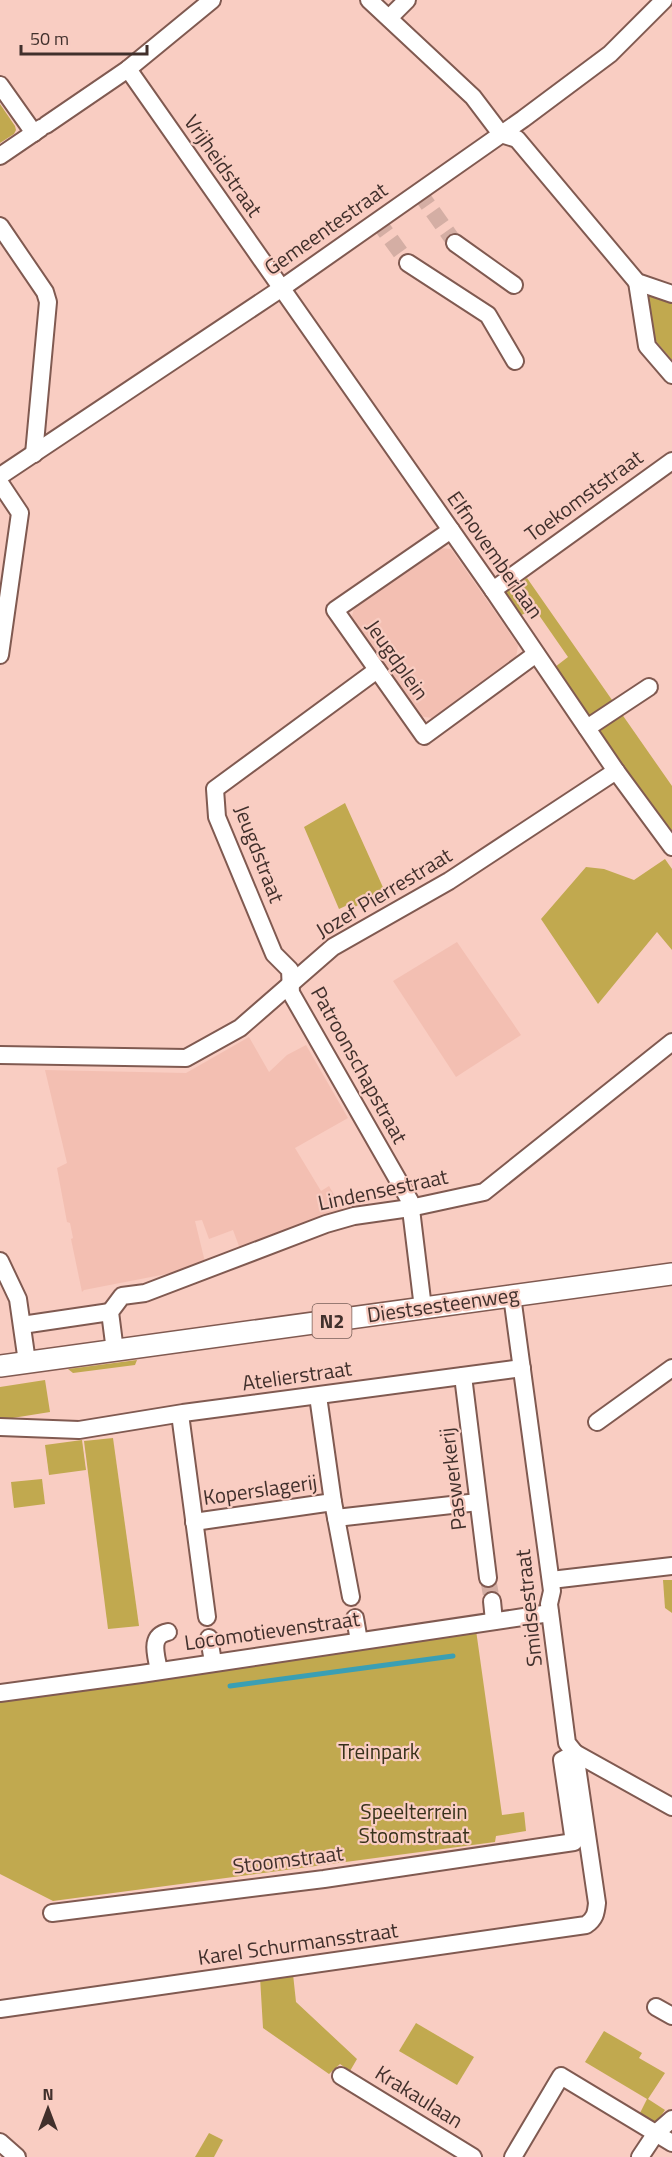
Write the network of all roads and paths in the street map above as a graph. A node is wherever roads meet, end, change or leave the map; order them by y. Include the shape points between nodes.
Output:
1 (212, 0) edge
2 (369, 0) edge
3 (407, 0) edge
4 (664, 0) edge
5 (389, 18) junction
6 (128, 69) junction
7 (0, 85) edge
8 (41, 128) junction
9 (501, 134) junction
10 (0, 156) edge
11 (0, 226) edge
12 (455, 243) tunnel mouth
13 (408, 263) tunnel mouth
14 (637, 282) junction
15 (514, 285) dead end
16 (282, 288) junction
17 (672, 294) edge
18 (515, 361) dead end
19 (672, 375) edge
20 (34, 454) junction
21 (672, 461) edge
22 (0, 476) edge
23 (0, 483) edge
24 (451, 530) junction
25 (493, 590) junction
26 (536, 654) junction
27 (0, 655) edge
28 (377, 670) junction
29 (649, 687) dead end
30 (587, 728) junction
31 (616, 771) junction
32 (672, 847) edge
33 (291, 982) junction
34 (670, 1048) edge
35 (0, 1055) edge
36 (410, 1208) junction
37 (0, 1261) edge
38 (672, 1274) edge
39 (512, 1296) junction
40 (423, 1308) junction
41 (110, 1312) junction
42 (22, 1325) junction
43 (116, 1351) junction
44 (27, 1362) junction
45 (0, 1366) edge
46 (522, 1368) junction
47 (672, 1368) edge
48 (463, 1376) junction
49 (318, 1396) junction
50 (180, 1414) junction
51 (597, 1422) dead end
52 (0, 1427) edge
53 (478, 1502) junction
54 (335, 1510) junction
55 (194, 1522) junction
56 (672, 1566) edge
57 (488, 1578) tunnel mouth
58 (551, 1580) junction
59 (351, 1597) dead end
60 (492, 1601) tunnel mouth
61 (550, 1613) junction
62 (207, 1617) dead end
63 (355, 1618) dead end
64 (494, 1621) junction
65 (168, 1632) dead end
66 (209, 1638) dead end
67 (359, 1641) junction
68 (213, 1662) junction
69 (159, 1671) junction
70 (0, 1693) edge
71 (575, 1753) junction
72 (672, 1807) edge
73 (52, 1913) dead end
74 (596, 1913) joint
75 (656, 2007) dead end
76 (0, 2009) edge
77 (672, 2016) edge
78 (341, 2076) dead end
79 (672, 2118) edge
80 (656, 2133) junction
81 (0, 2142) edge
82 (672, 2143) edge
83 (17, 2157) edge
84 (473, 2157) edge
85 (513, 2157) edge
86 (640, 2157) edge

1 - 6 street
2 - 5 street
3 - 5 street
4 - 9 street, Gemeentestraat via 610,54
5 - 9 street via 473,97
6 - 8 street
6 - 16 street, Vrijheidstraat
7 - 8 street
8 - 10 street
9 - 14 street via 517,139
9 - 16 street, Gemeentestraat
11 - 20 street via 48,302
12 - 15 street
13 - 18 street via 488,315
14 - 17 street
14 - 19 street via 647,346
16 - 20 street, Gemeentestraat
16 - 24 street, Elfnovemberlaan
20 - 22 street, Gemeentestraat
21 - 25 street, Toekomststraat
23 - 27 street via 20,513
24 - 25 street, Elfnovemberlaan
24 - 28 street, Jeugdplein via 335,610
25 - 26 street, Elfnovemberlaan
26 - 28 street, Jeugdplein via 424,736
26 - 30 street, Elfnovemberlaan
28 - 33 street, Jeugdstraat via 215,789 217,817 274,954 290,970
29 - 30 street
30 - 31 street, Elfnovemberlaan
31 - 32 street, Elfnovemberlaan
31 - 33 street, Jozef Pierrestraat via 449,881 397,905 333,947
33 - 35 street, Jozef Pierrestraat via 240,1028 186,1058
33 - 36 street, Patroonschapstraat via 291,993 406,1193
34 - 36 street, Lindensestraat via 484,1192
36 - 40 street, Patroonschapstraat
36 - 41 street, Lindensestraat via 326,1224 145,1293 122,1296
37 - 42 street via 18,1299
38 - 39 main road, Diestsesteenweg / N2
39 - 40 main road, Diestsesteenweg / N2
39 - 46 street, Smidsestraat
40 - 43 main road, Diestsesteenweg / N2
41 - 42 street
41 - 43 street
42 - 44 street
43 - 44 main road, Diestsesteenweg / N2
44 - 45 main road, Diestsesteenweg / N2
46 - 48 street, Atelierstraat
46 - 58 street, Smidsestraat
47 - 51 street
48 - 49 street, Atelierstraat
48 - 53 street, Paswerkerij
49 - 50 street, Atelierstraat
49 - 54 street
50 - 52 street, Atelierstraat via 79,1430
50 - 55 street, Koperslagerij
53 - 54 street, Koperslagerij
53 - 57 street, Paswerkerij
54 - 55 street, Koperslagerij
54 - 59 street
55 - 62 street, Koperslagerij
56 - 58 street
58 - 61 street, Smidsestraat
60 - 64 street
61 - 64 street, Locomotievenstraat
61 - 71 street, Smidsestraat via 567,1743
63 - 67 street
64 - 67 street, Locomotievenstraat
65 - 69 street via 161,1633 154,1645
66 - 68 street
67 - 68 street, Locomotievenstraat
68 - 69 street, Locomotievenstraat
69 - 70 street, Locomotievenstraat
71 - 72 street
71 - 73 street, Stoomstraat via 562,1760 574,1842
71 - 74 street, Smidsestraat
74 - 76 street, Karel Schurmansstraat via 586,1924
75 - 77 street
78 - 84 street, Krakaulaan
79 - 80 street
80 - 82 street
80 - 85 street via 561,2076
80 - 86 street
81 - 83 street

